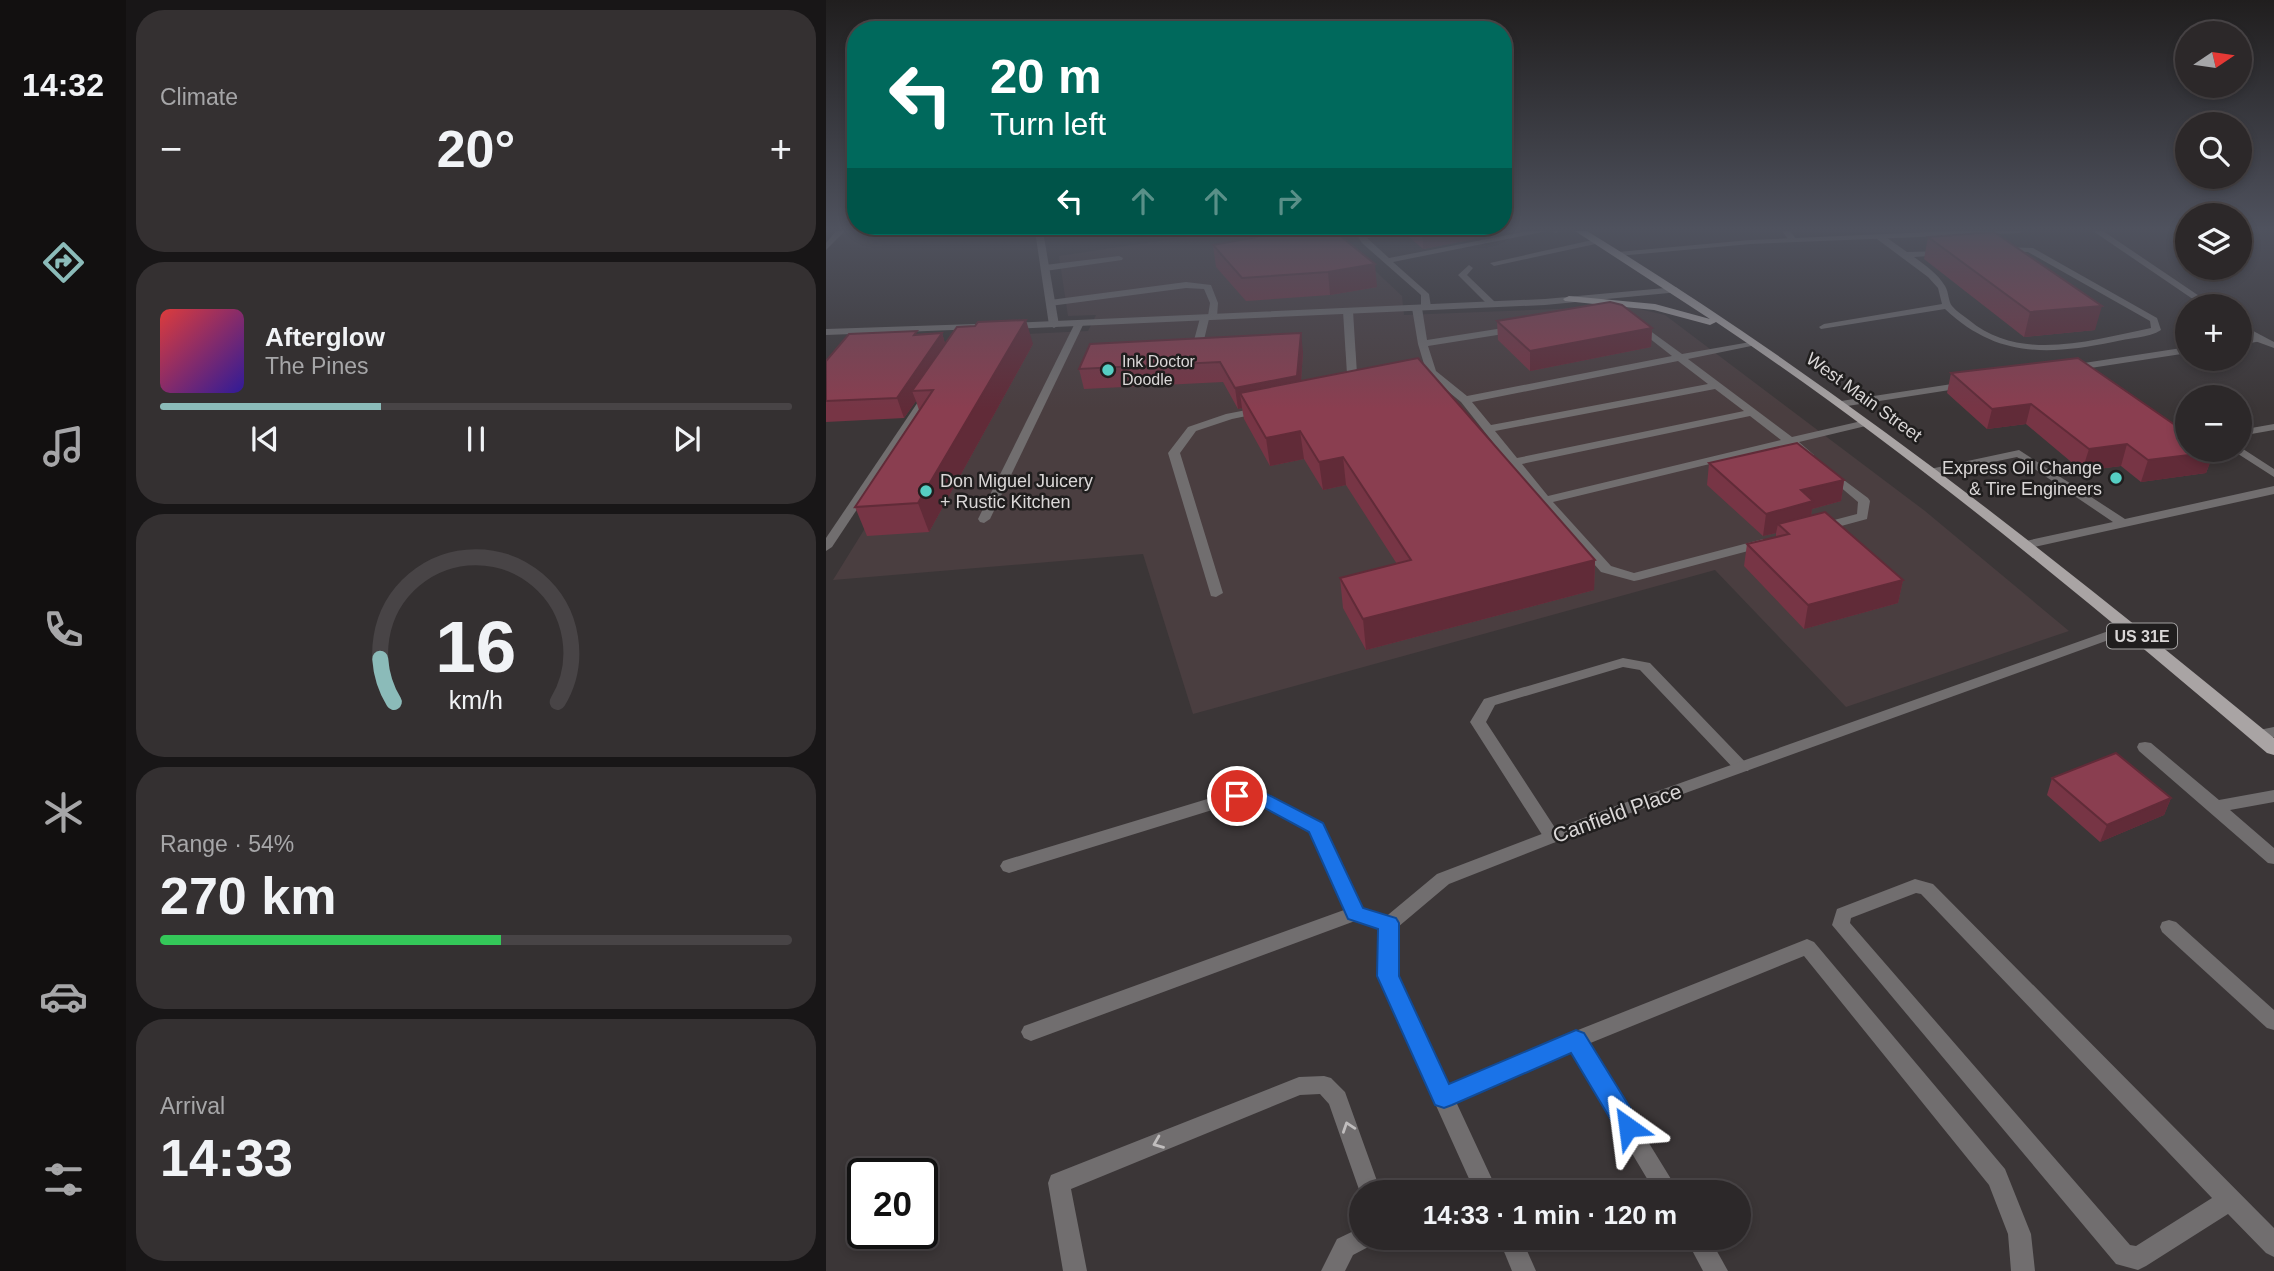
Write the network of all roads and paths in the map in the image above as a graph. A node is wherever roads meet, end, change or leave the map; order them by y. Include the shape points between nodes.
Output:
1 (1049, 290) edge
2 (1146, 290) edge
3 (1209, 290) edge
4 (1422, 290) edge
5 (1478, 290) edge
6 (1672, 290) edge
7 (1676, 290) edge
8 (1943, 290) edge
9 (2101, 290) edge
10 (1569, 299) junction
11 (1051, 303) junction
12 (1492, 304) junction
13 (1947, 306) junction
14 (1422, 307) junction
15 (1349, 311) junction
16 (1208, 317) junction
17 (1632, 321) edge
18 (1079, 323) junction
19 (1054, 325) junction
20 (1000, 326) edge
21 (973, 327) junction
22 (987, 327) edge
23 (1530, 327) edge
24 (1824, 327) dead end
25 (1735, 331) junction
26 (826, 332) edge
27 (2252, 335) edge
28 (2258, 339) junction
29 (2252, 340) edge
30 (1211, 343) edge
31 (1753, 343) junction
32 (962, 344) edge
33 (1186, 344) edge
34 (1198, 344) junction
35 (1423, 344) junction
36 (2274, 345) edge
37 (2175, 352) edge
38 (1682, 357) junction
39 (2054, 371) edge
40 (1430, 372) junction
41 (1418, 376) edge
42 (1974, 383) edge
43 (1718, 385) junction
44 (933, 386) edge
45 (1366, 389) edge
46 (1353, 391) junction
47 (1339, 394) edge
48 (1465, 400) junction
49 (1841, 404) junction
50 (1271, 408) edge
51 (1753, 412) junction
52 (1866, 423) junction
53 (2274, 426) edge
54 (1489, 429) junction
55 (2252, 431) edge
56 (1790, 441) junction
57 (2252, 459) edge
58 (1515, 462) junction
59 (1930, 472) junction
60 (2274, 474) edge
61 (2274, 490) edge
62 (1545, 499) junction
63 (984, 519) dead end
64 (2122, 522) junction
65 (1809, 530) edge
66 (1769, 541) edge
67 (2025, 545) junction
68 (826, 547) edge
69 (1216, 593) dead end
70 (2131, 627) junction
71 (2267, 734) edge
72 (2145, 747) dead end
73 (2274, 748) edge
74 (1742, 767) junction
75 (2274, 796) edge
76 (2216, 807) junction
77 (1552, 837) junction
78 (2274, 858) edge
79 (1009, 866) dead end
80 (1355, 914) junction
81 (1389, 923) junction
82 (2169, 927) dead end
83 (2274, 1023) edge
84 (1031, 1032) dead end
85 (1576, 1040) junction
86 (1444, 1097) junction
87 (1366, 1180) edge
88 (1482, 1180) edge
89 (1661, 1180) edge
90 (2229, 1200) junction
91 (1349, 1245) edge
92 (2274, 1245) edge
93 (1514, 1250) edge
94 (1704, 1250) edge
95 (1075, 1271) edge
96 (1333, 1271) edge
97 (1524, 1271) edge
98 (1717, 1271) edge
99 (2023, 1271) edge

1 - 11 street
2 - 11 street
3 - 16 street via 1214,303
4 - 14 street via 1426,294
5 - 12 street
6 - 10 street
7 - 25 main road, West Main Street / US 31E
8 - 13 street
9 - 13 street via 2154,320 2156,330 2024,349 1994,342
10 - 12 street
10 - 25 main road via 1668,309
11 - 19 street
12 - 14 street
13 - 24 street
14 - 15 street
14 - 35 street
15 - 16 street
15 - 46 street
16 - 18 street
16 - 34 street
17 - 38 street
18 - 19 street
18 - 63 street
19 - 20 street
21 - 22 street
21 - 26 street
21 - 32 street
23 - 35 street
25 - 31 main road, West Main Street / US 31E
27 - 28 street
28 - 29 street
28 - 36 street
30 - 34 street
31 - 38 street
31 - 49 main road, West Main Street / US 31E
33 - 34 street
35 - 40 street
37 - 39 street
38 - 43 street
38 - 48 street
40 - 41 street
40 - 48 street
42 - 49 street
43 - 51 street
43 - 54 street
44 - 68 street
45 - 46 street
46 - 47 street
48 - 54 street
49 - 52 main road, West Main Street / US 31E
50 - 69 street via 1192,429 1174,453
51 - 56 street
51 - 58 street
52 - 56 street
52 - 59 main road, West Main Street / US 31E
53 - 55 street
54 - 58 street
56 - 62 street
56 - 65 street via 1864,501 1863,516
57 - 60 street
58 - 62 street
59 - 64 street via 2019,453
59 - 67 main road, West Main Street / US 31E
61 - 64 street
62 - 66 street via 1606,569 1634,577
64 - 67 street
67 - 70 main road, West Main Street / US 31E
70 - 71 main road, West Main Street / US 31E
70 - 74 street, Canfield Place
71 - 73 main road, West Main Street / US 31E
72 - 76 street
74 - 77 street, Canfield Place
74 - 77 street via 1645,666 1623,662 1489,702 1478,722
75 - 76 street
76 - 78 street
77 - 81 street, Canfield Place via 1443,879
79 - 80 street via 1255,794 1316,828
80 - 81 street
80 - 84 street
81 - 86 street via 1388,976
82 - 83 street
85 - 86 street
85 - 89 street
85 - 99 street via 1807,947 1997,1177 2025,1252
86 - 88 street
87 -> 95 street via 1338,1099 1324,1085 1298,1086 1059,1183
90 - 90 street via 1927,889 1915,886 1843,914 1841,925 2124,1256 2138,1258
90 - 92 street
91 - 96 street
93 - 97 street
94 - 98 street

